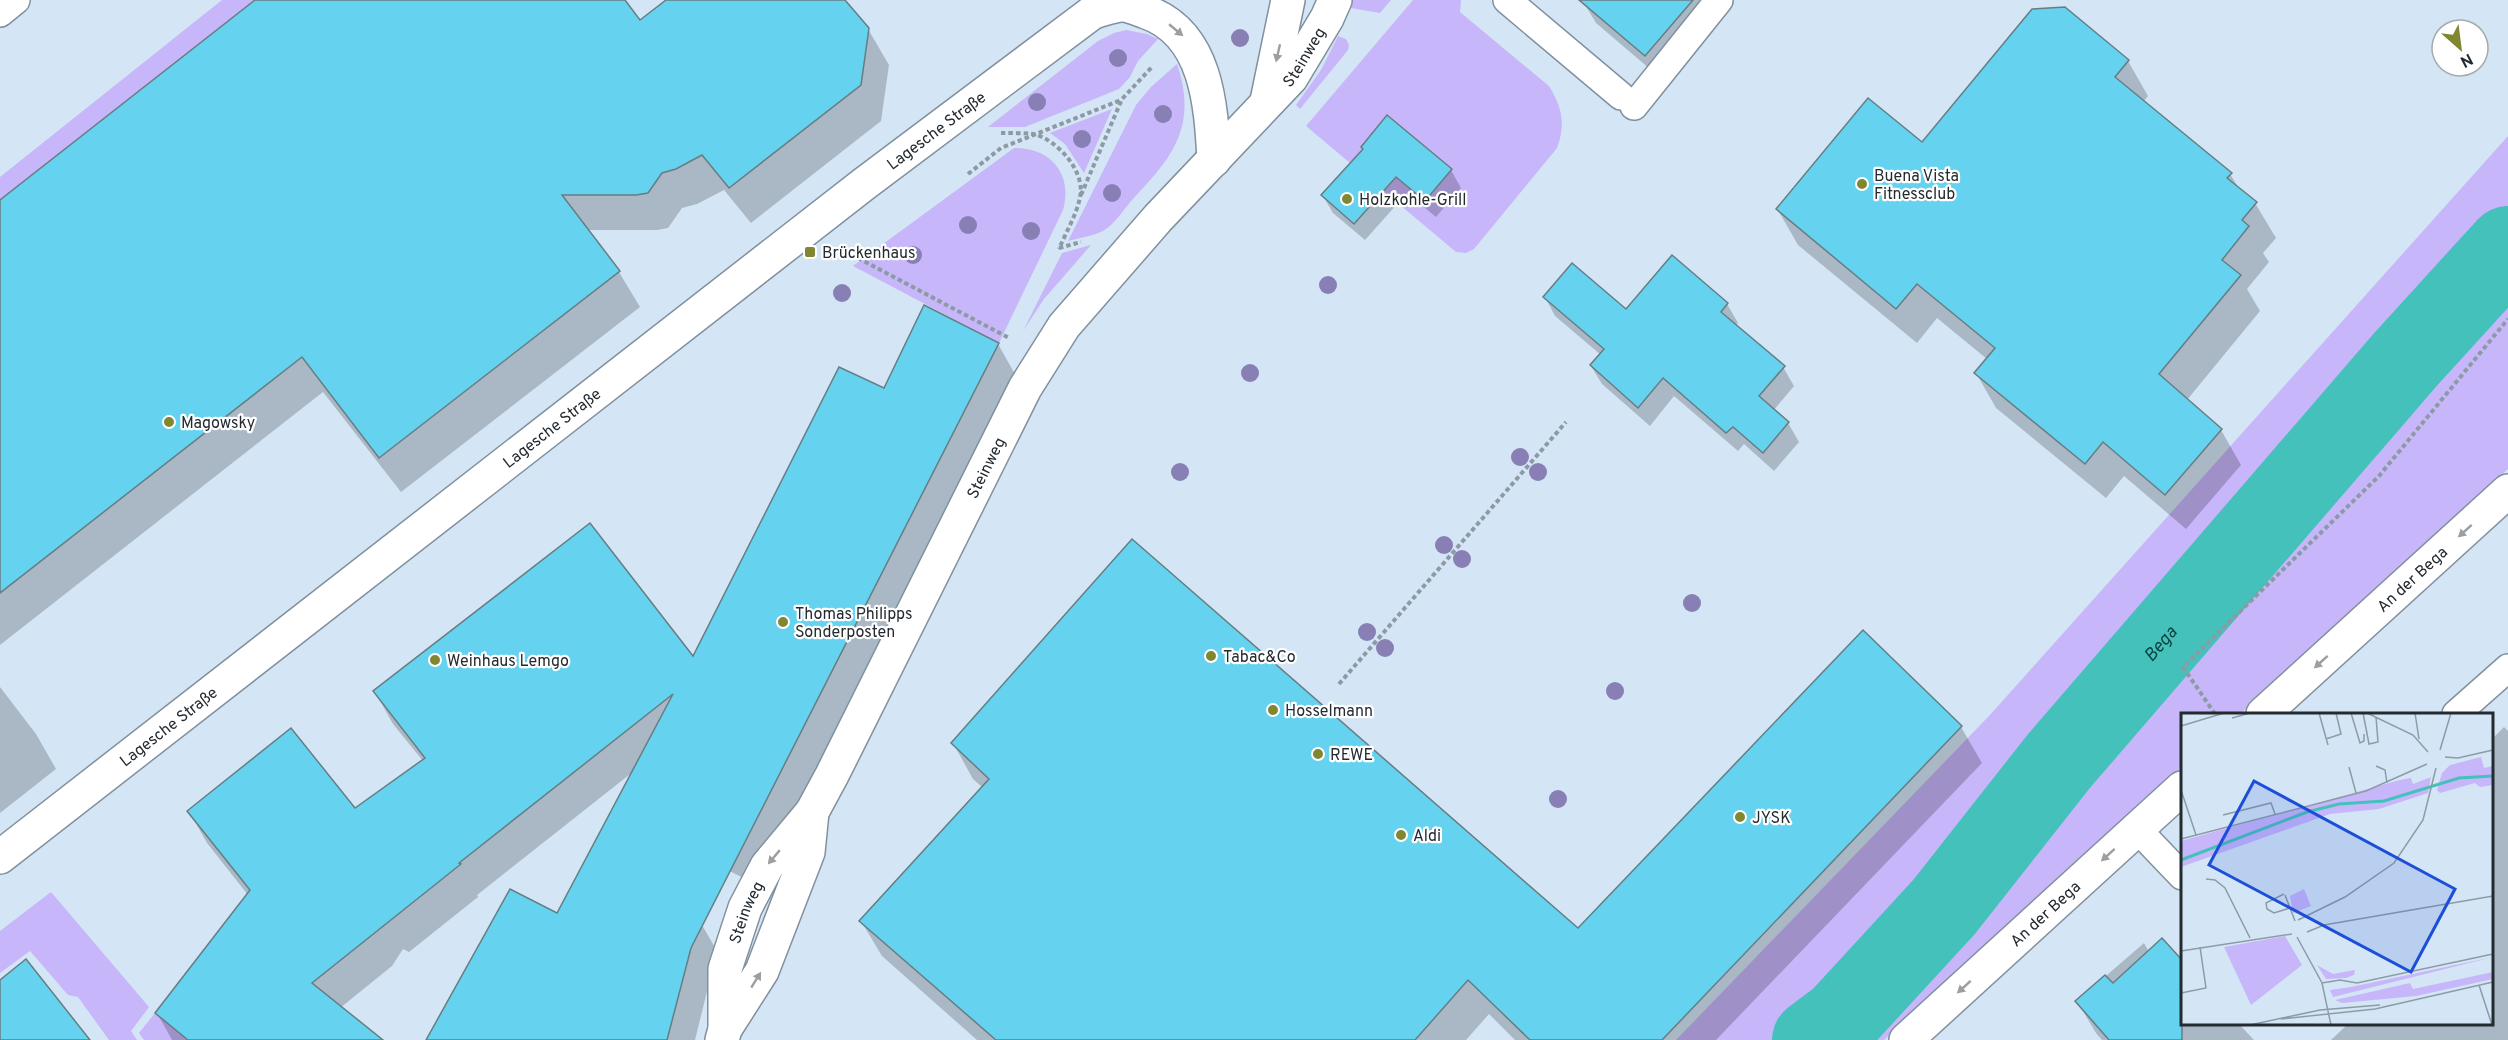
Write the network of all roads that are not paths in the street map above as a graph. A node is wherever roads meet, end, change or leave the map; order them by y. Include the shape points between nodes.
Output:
1 (16, 0) edge
2 (1288, 0) edge
3 (1335, 0) edge
4 (1509, 0) edge
5 (1719, 0) edge
6 (1113, 4) edge
7 (0, 14) edge
8 (1266, 106) junction
9 (1214, 160) junction
10 (2508, 491) edge
11 (2508, 668) edge
12 (2264, 713) edge
13 (2457, 713) edge
14 (2181, 789) edge
15 (2137, 829) junction
16 (0, 857) edge
17 (2181, 875) edge
18 (723, 1035) edge
19 (1906, 1040) edge

1 - 7 lane
2 -> 8 street, Steinweg
3 - 8 street, Steinweg via 1291,78
4 - 5 lane via 1627,101
6 -> 9 street via 1160,17 1183,35 1202,73 1211,107
6 - 16 street, Lagesche Straße via 864,184
8 - 9 street, Steinweg
9 - 18 street, Steinweg via 1064,326 1025,388 812,812 808,852 762,971
10 -> 12 street, An der Bega
11 - 13 lane
14 - 15 street, An der Bega
15 - 17 lane
15 -> 19 street, An der Bega

